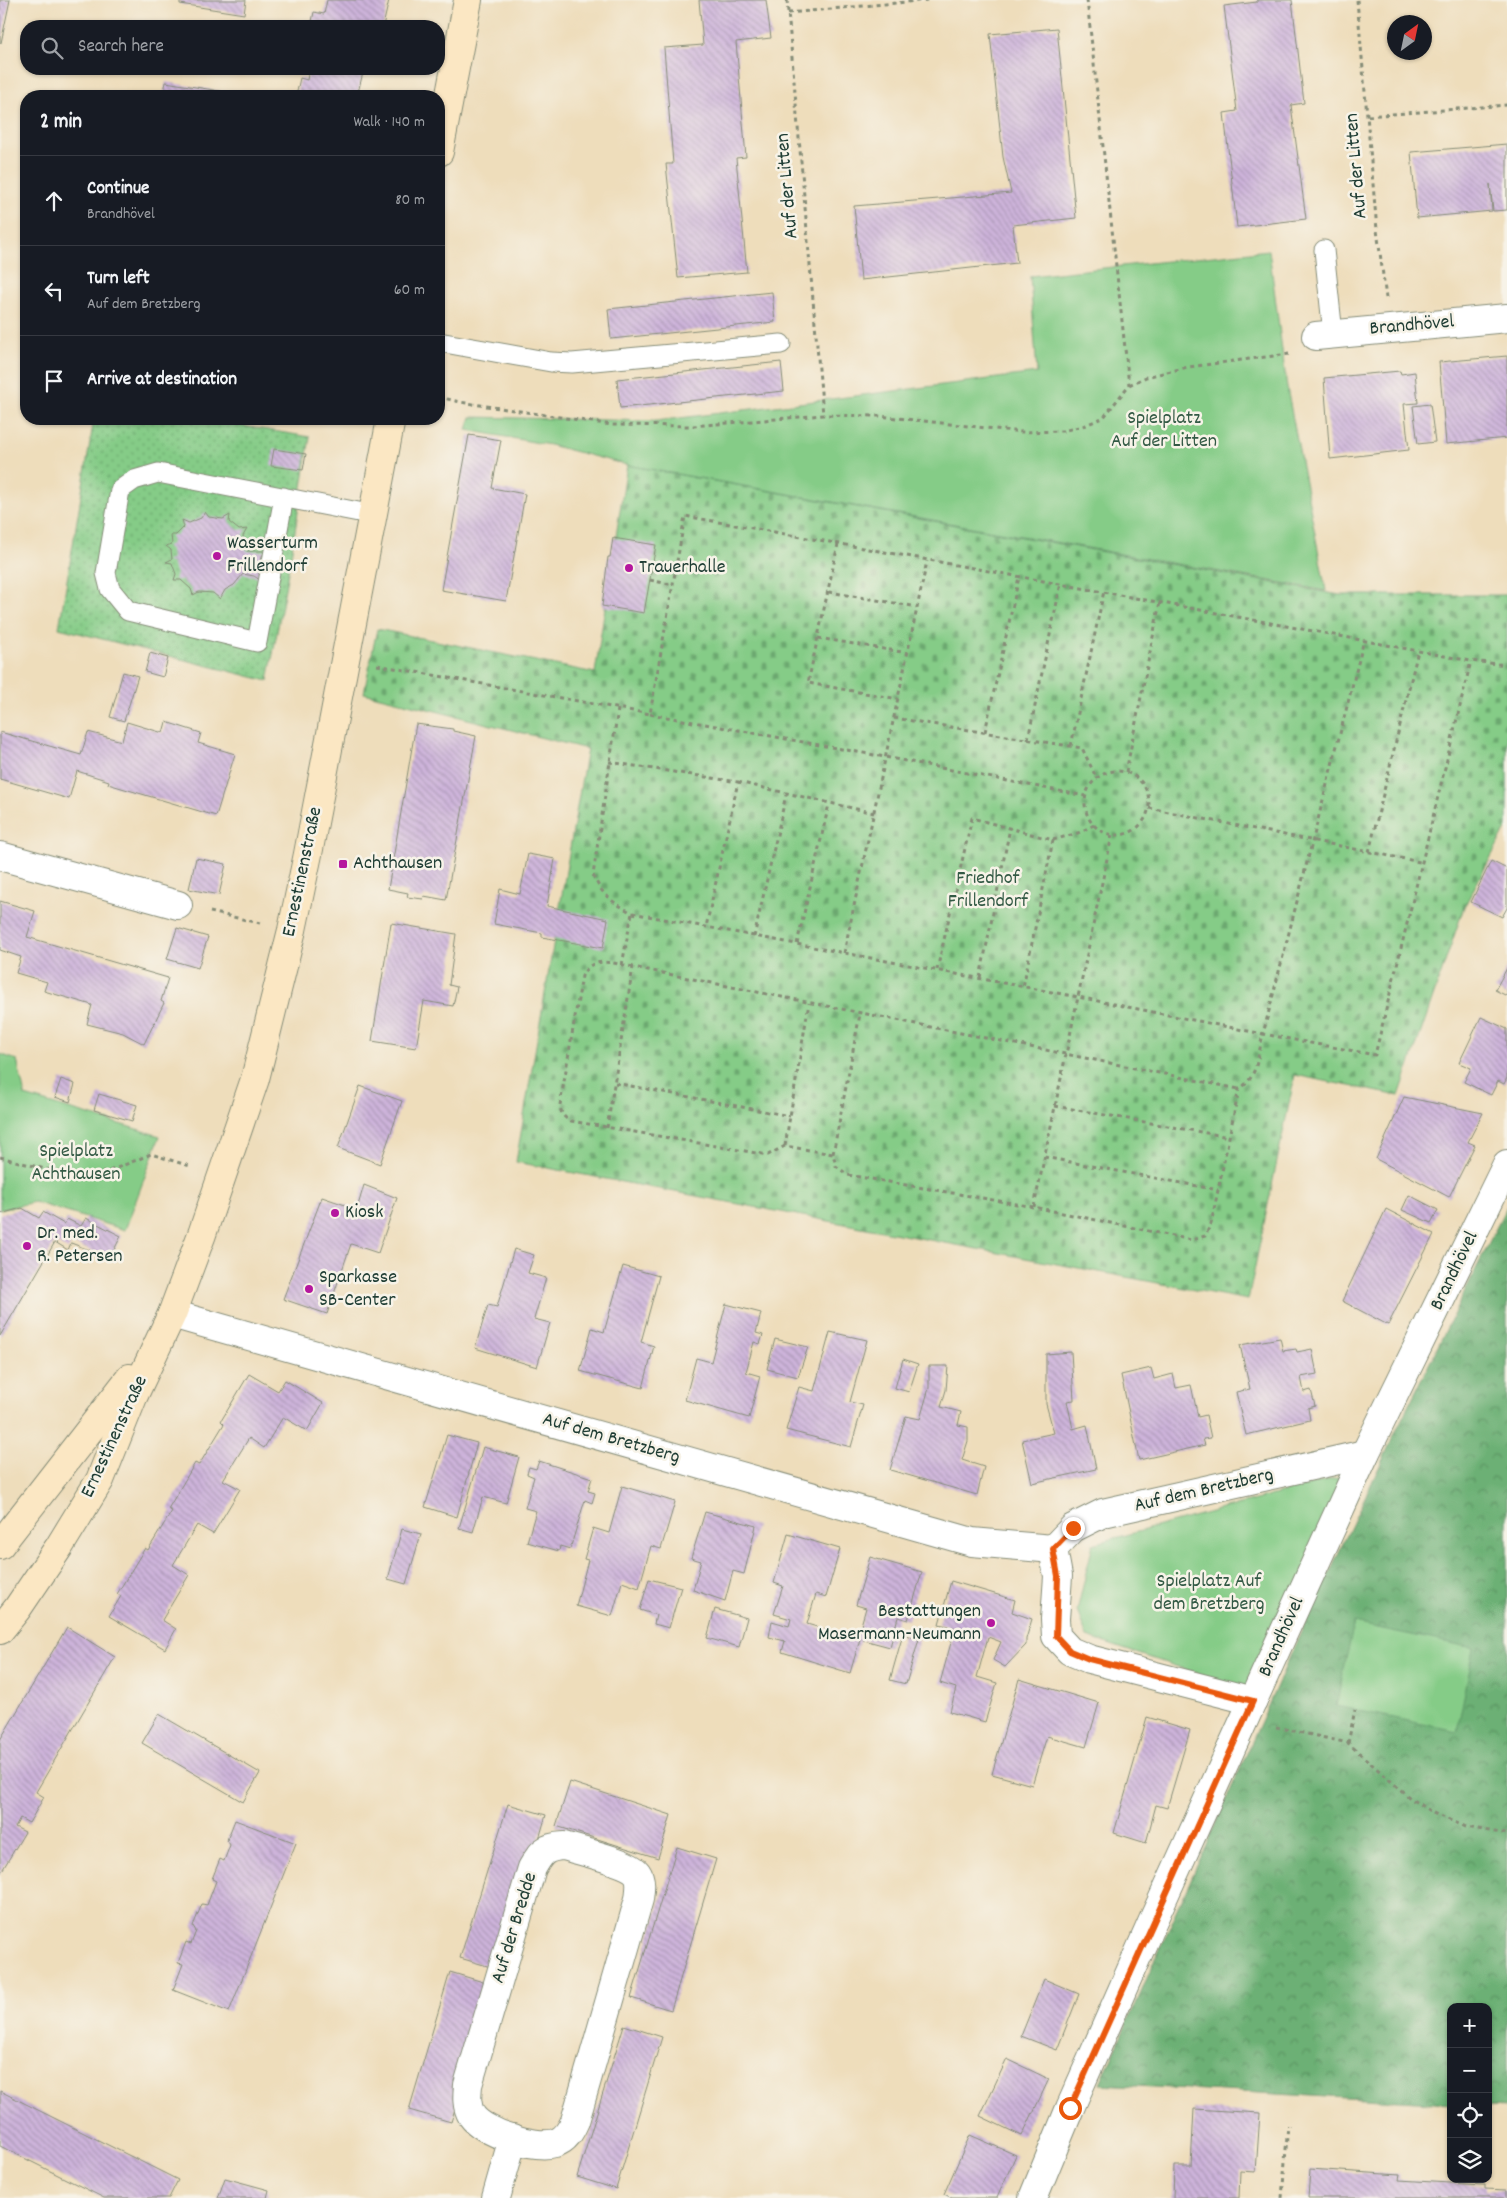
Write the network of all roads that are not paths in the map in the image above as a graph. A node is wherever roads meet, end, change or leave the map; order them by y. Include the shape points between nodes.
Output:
1 (468, 0) edge
2 (445, 121) edge
3 (1324, 250) dead end
4 (1507, 318) edge
5 (1324, 335) joint
6 (445, 343) edge
7 (781, 344) dead end
8 (390, 425) edge
9 (284, 497) junction
10 (374, 515) junction
11 (0, 856) edge
12 (178, 905) dead end
13 (1507, 1164) edge
14 (172, 1314) junction
15 (1365, 1454) junction
16 (0, 1546) edge
17 (1053, 1549) junction
18 (0, 1630) edge
19 (1248, 1711) junction
20 (514, 2138) junction
21 (496, 2198) edge
22 (1033, 2198) edge

1 - 2 main road
3 - 5 lane
4 - 5 street, Brandhövel
6 - 7 lane via 572,363
8 - 10 main road, Ernestinenstraße
9 - 9 lane via 257,642 128,610 110,590 106,573 120,490 134,480 158,473
9 - 10 lane
10 - 14 main road, Ernestinenstraße via 290,939 254,1079
11 - 12 street
13 - 15 street, Brandhövel
14 - 16 main road, Ernestinenstraße via 122,1391
14 - 17 street, Auf dem Bretzberg via 972,1542
14 - 18 main road, Ernestinenstraße via 100,1480 22,1603
15 - 17 street, Auf dem Bretzberg via 1103,1513 1073,1528
15 - 19 street, Brandhövel
17 - 19 street via 1058,1576 1056,1636 1070,1651
19 - 22 street, Brandhövel
20 - 20 street, Auf der Bredde via 538,2145 556,2143 569,2134 639,1899 638,1873 629,1866 564,1846 551,1847 540,1855 532,1868 468,2085 466,2100 472,2115 483,2126
20 - 21 street

